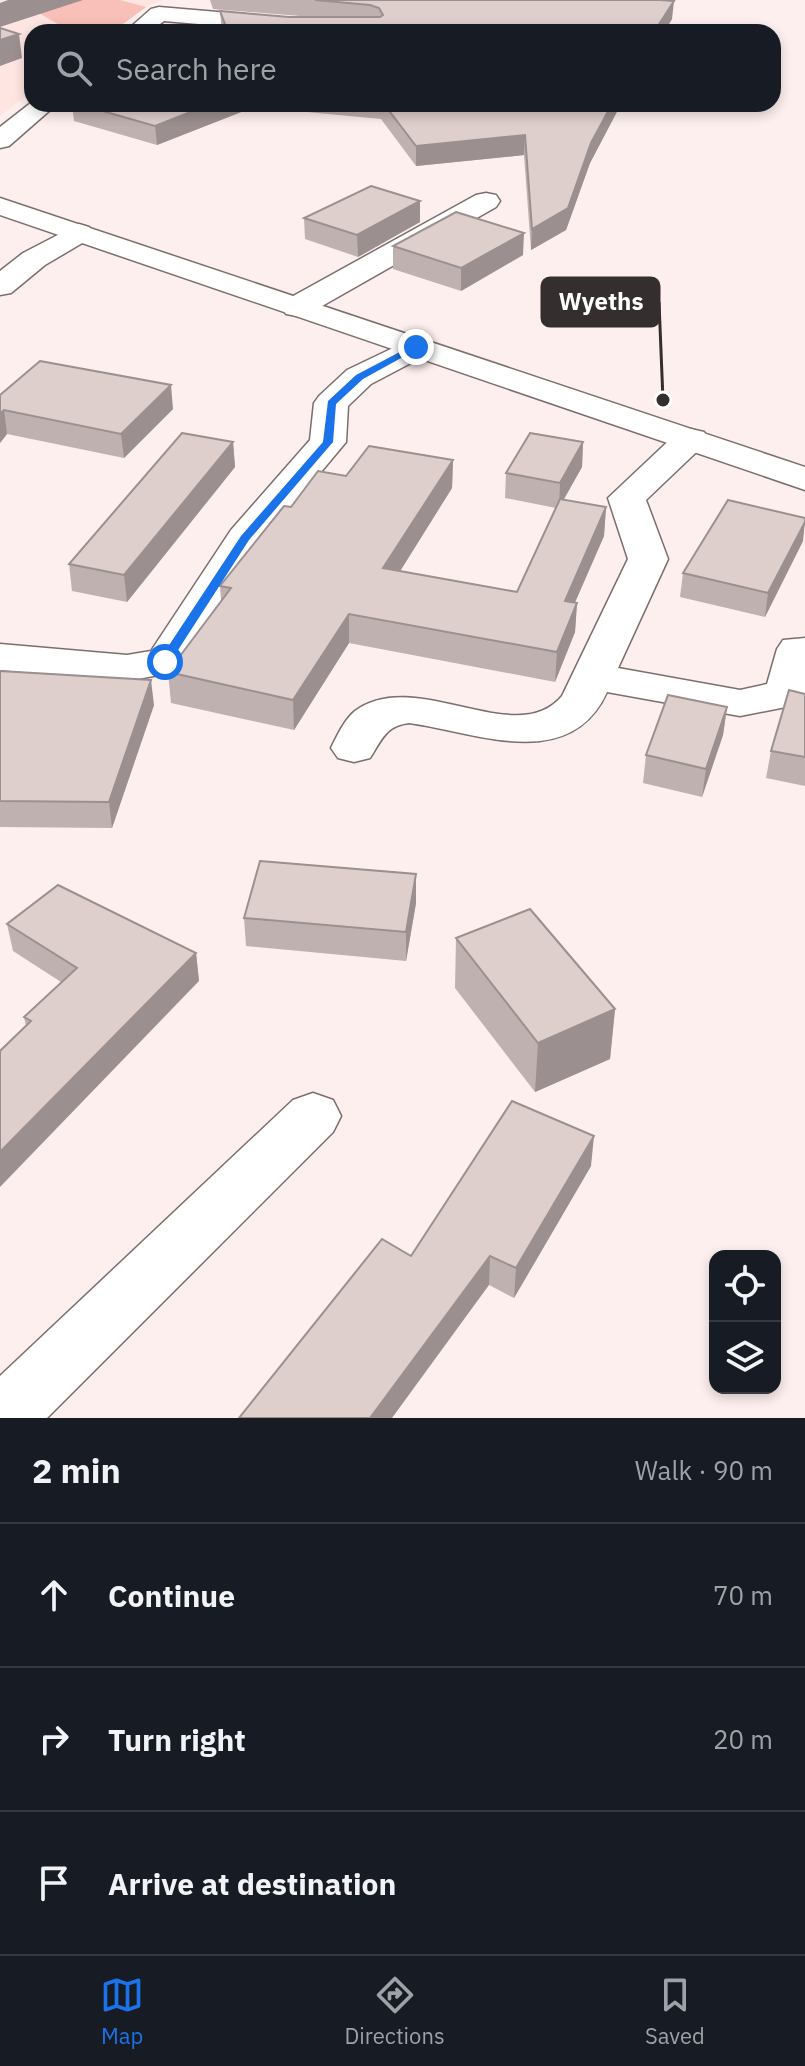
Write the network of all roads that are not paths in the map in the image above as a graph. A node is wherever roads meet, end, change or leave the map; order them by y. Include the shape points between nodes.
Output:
1 (146, 24) edge
2 (276, 24) edge
3 (35, 112) edge
4 (0, 140) edge
5 (486, 201) dead end
6 (0, 206) edge
7 (79, 233) junction
8 (0, 286) edge
9 (297, 307) junction
10 (416, 347) junction
11 (691, 440) junction
12 (805, 479) edge
13 (798, 649) dead end
14 (0, 657) edge
15 (593, 677) junction
16 (796, 696) edge
17 (354, 748) dead end
18 (313, 1116) dead end
19 (2, 1418) edge

1 - 2 street via 159,14
3 - 4 street
5 - 9 street
6 - 7 street
7 - 8 street
7 - 9 street
9 - 10 street
10 - 11 street
10 - 14 street via 359,377 331,403 328,442 245,538 165,662 127,668
11 - 12 street
11 - 15 street via 627,498 648,559
13 - 16 street
15 - 16 street via 740,703
15 - 17 street via 567,718 549,726 521,731 413,710 392,711 370,721
18 - 19 street

